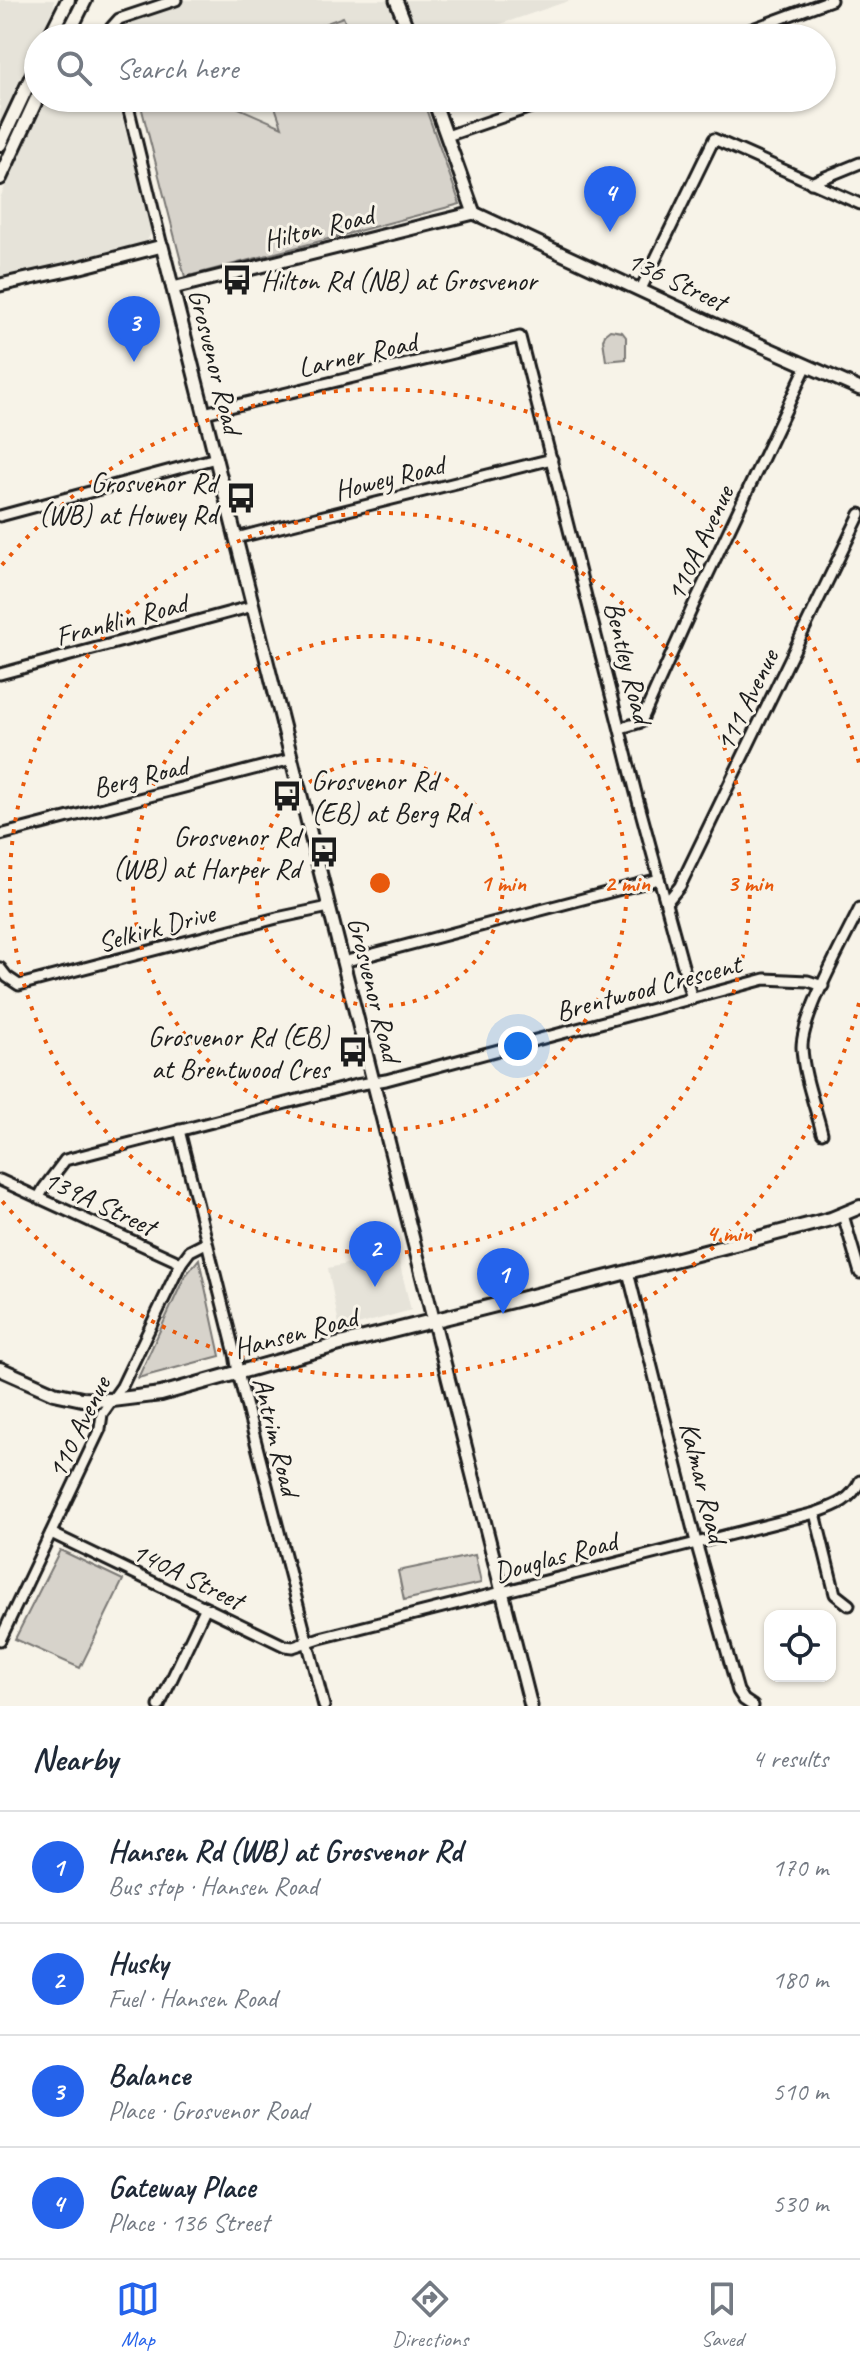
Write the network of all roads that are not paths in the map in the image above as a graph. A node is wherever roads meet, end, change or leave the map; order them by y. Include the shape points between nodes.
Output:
1 (68, 0) edge
2 (85, 0) edge
3 (176, 0) edge
4 (396, 0) edge
5 (831, 0) edge
6 (56, 24) edge
7 (73, 24) edge
8 (114, 24) edge
9 (405, 24) edge
10 (766, 24) edge
11 (24, 93) edge
12 (31, 112) edge
13 (129, 112) edge
14 (438, 112) edge
15 (516, 112) edge
16 (447, 136) junction
17 (0, 144) edge
18 (860, 163) edge
19 (0, 178) edge
20 (811, 183) junction
21 (860, 204) edge
22 (474, 213) junction
23 (162, 246) junction
24 (0, 285) edge
25 (173, 288) junction
26 (641, 289) junction
27 (520, 337) joint
28 (807, 365) junction
29 (860, 389) edge
30 (204, 413) junction
31 (216, 458) junction
32 (552, 459) junction
33 (860, 514) edge
34 (0, 516) edge
35 (236, 538) junction
36 (253, 606) junction
37 (0, 674) edge
38 (621, 728) junction
39 (292, 759) junction
40 (0, 835) edge
41 (659, 879) junction
42 (666, 903) junction
43 (329, 907) junction
44 (860, 908) edge
45 (343, 962) junction
46 (0, 968) edge
47 (823, 986) junction
48 (692, 999) junction
49 (373, 1082) junction
50 (179, 1130) junction
51 (822, 1133) dead end
52 (0, 1180) edge
53 (39, 1197) junction
54 (860, 1207) edge
55 (843, 1215) junction
56 (206, 1243) junction
57 (181, 1263) junction
58 (628, 1272) junction
59 (860, 1273) edge
60 (434, 1321) junction
61 (0, 1369) edge
62 (238, 1373) junction
63 (112, 1400) junction
64 (860, 1481) edge
65 (815, 1513) junction
66 (51, 1533) junction
67 (696, 1542) junction
68 (501, 1593) junction
69 (849, 1605) dead end
70 (205, 1609) junction
71 (0, 1640) edge
72 (308, 1643) junction
73 (748, 1703) edge
74 (159, 1706) edge
75 (324, 1706) edge
76 (531, 1706) edge

1 - 6 main road
2 - 7 main road
3 - 8 street
4 - 9 street
5 - 10 street
11 - 17 main road
12 - 19 main road
13 - 23 street, Grosvenor Road
14 - 16 street
15 - 16 street
16 - 22 street
18 - 20 street
20 - 21 street
20 - 26 street via 714,139
22 - 25 street, Hilton Road
22 - 26 street, 136 Street
23 - 24 street
23 - 25 street, Grosvenor Road
25 - 30 street, Grosvenor Road
26 - 28 street, 136 Street
27 - 30 street, Larner Road
27 - 32 street, Bentley Road
28 - 29 street, 136 Street
28 - 38 street, 110A Avenue via 641,722
30 - 31 street, Grosvenor Road
31 - 34 street
31 - 35 street, Grosvenor Road
32 - 35 street, Howey Road
32 - 38 street, Bentley Road
33 - 42 street, 111 Avenue via 680,886
35 - 36 street, Grosvenor Road
36 - 37 street, Franklin Road
36 - 39 street, Grosvenor Road
38 - 41 street, Bentley Road
39 - 40 street, Berg Road
39 - 43 street, Grosvenor Road
41 - 42 street, Bentley Road
41 - 45 street
42 - 48 street, Bentley Road
43 - 45 street, Grosvenor Road
43 - 46 street, Selkirk Drive via 19,985
44 - 47 street
45 - 49 street, Grosvenor Road
47 - 48 street, Brentwood Crescent via 765,979
47 - 51 street via 803,1034 803,1056
48 - 49 street, Brentwood Crescent
49 - 50 street, Brentwood Crescent
49 - 60 street, Grosvenor Road
50 - 53 street, Brentwood Crescent via 65,1160
50 - 56 street, Antrim Road
52 - 53 street, 139A Street
53 - 57 street, 139A Street
54 - 55 main road, Hansen Road
55 - 58 main road, Hansen Road
55 - 59 street
56 - 57 street, 110 Avenue
56 - 62 street, Antrim Road
57 - 63 street, 110 Avenue
58 - 60 main road, Hansen Road
58 - 67 street, Kalmar Road
60 - 62 main road, Hansen Road
60 - 68 street, Grosvenor Road
61 - 63 main road, Hansen Road via 54,1393
62 - 63 main road, Hansen Road via 161,1394
62 - 72 street, Antrim Road
63 - 66 street, 110 Avenue
64 - 65 street, Douglas Road via 854,1493
65 - 67 street, Douglas Road
65 - 69 street via 835,1594
66 - 70 street, 140A Street
66 - 71 street, 110 Avenue
67 - 68 street, Douglas Road
67 - 73 street, Kalmar Road via 738,1691
68 - 72 street, Douglas Road
68 - 76 street, Grosvenor Road
70 - 72 street, 140A Street via 285,1646
70 - 74 street
72 - 75 street, Antrim Road

